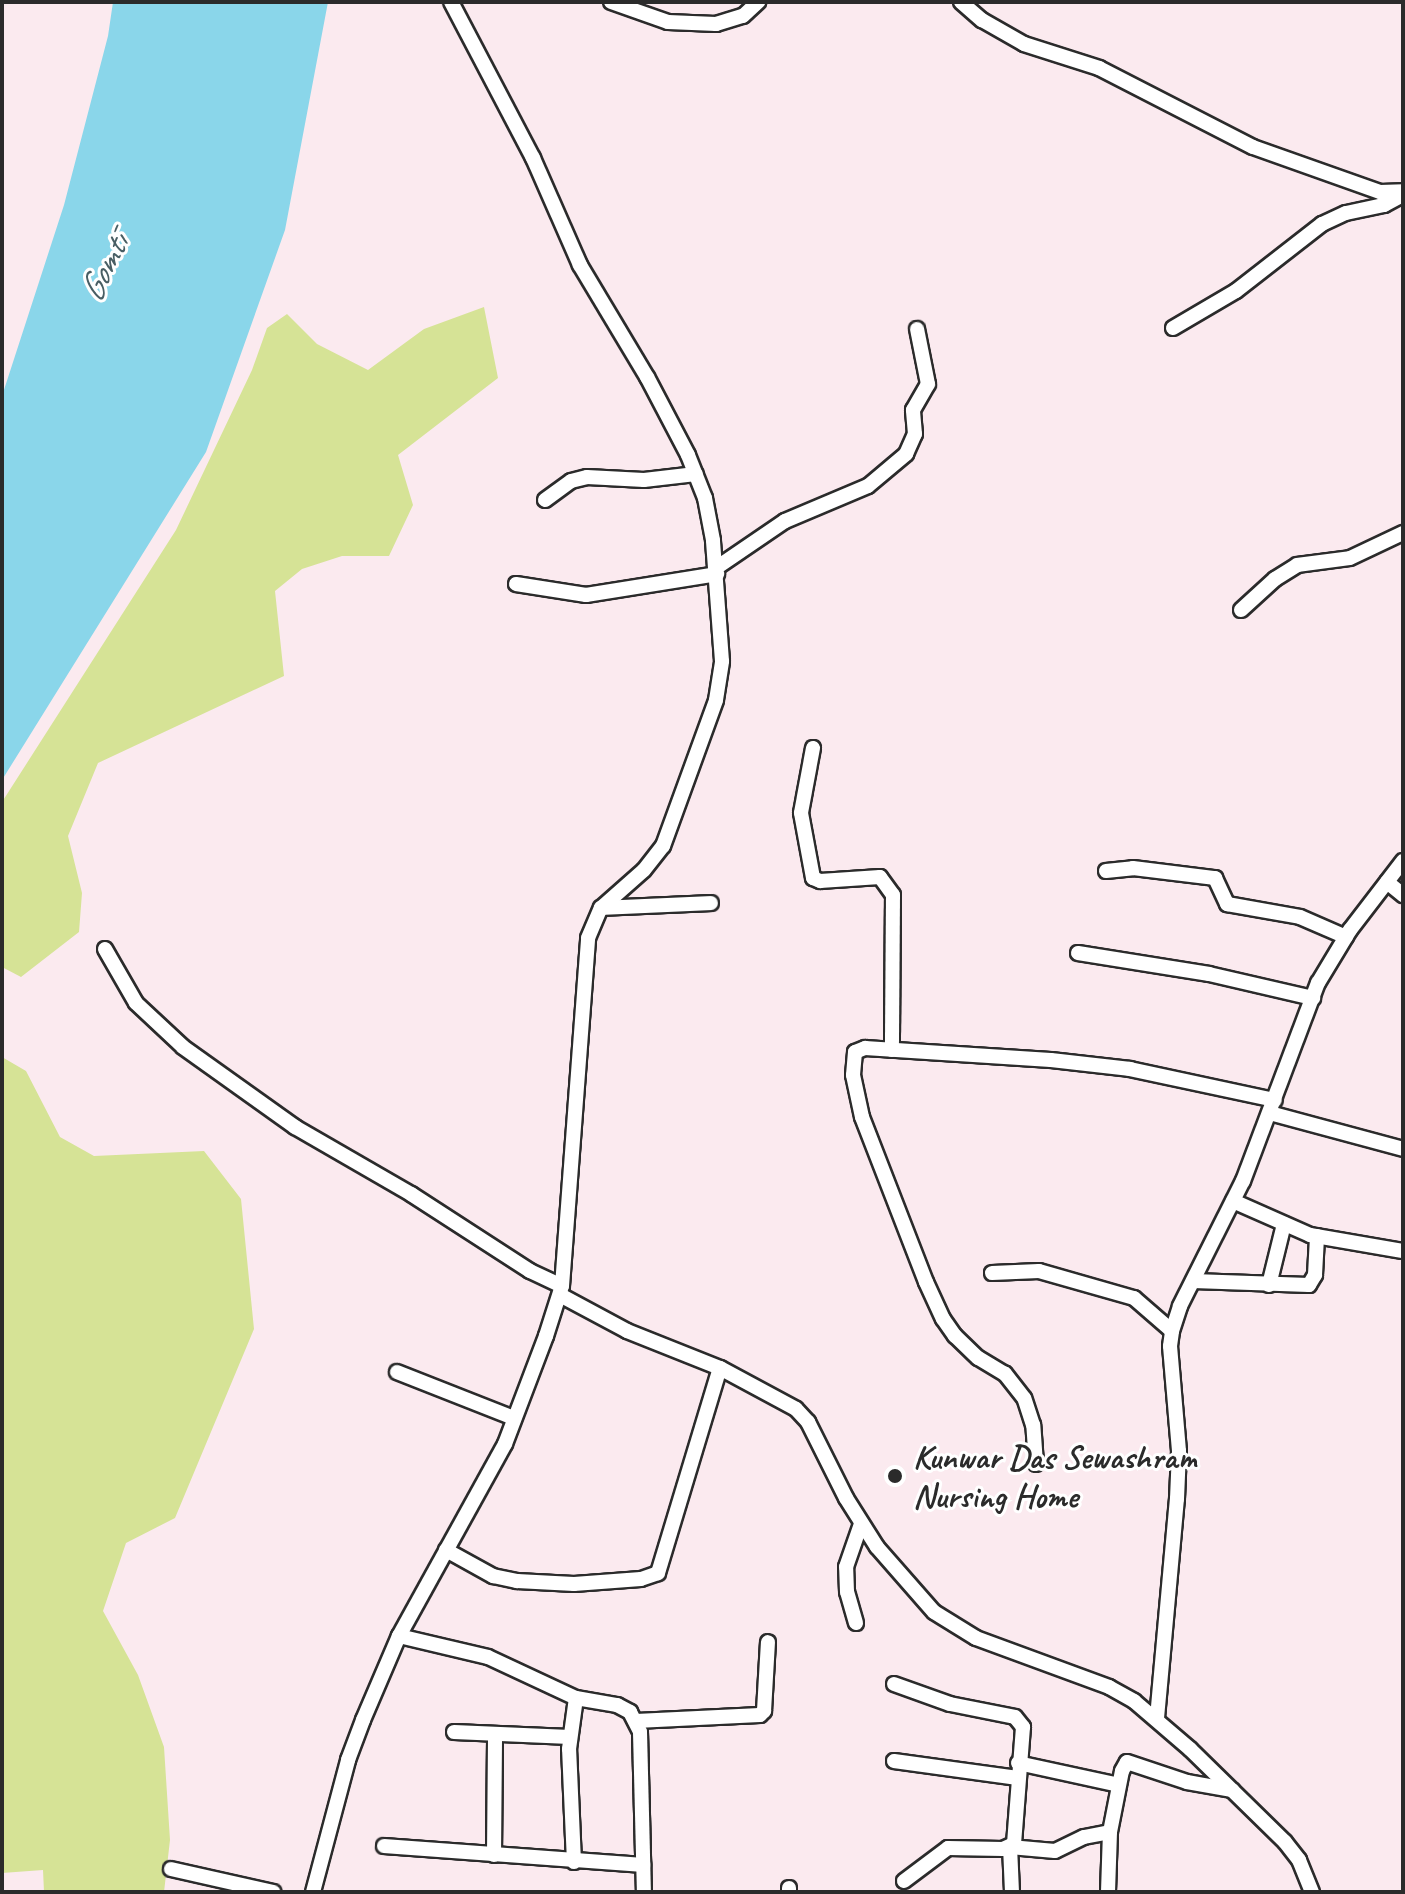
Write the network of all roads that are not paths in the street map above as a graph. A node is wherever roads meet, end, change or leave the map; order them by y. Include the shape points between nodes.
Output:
1 (611, 2) edge
2 (758, 2) edge
3 (961, 2) edge
4 (456, 3) edge
5 (1403, 193) edge
6 (1173, 328) dead end
7 (917, 329) dead end
8 (696, 474) junction
9 (545, 500) dead end
10 (1403, 533) edge
11 (717, 571) junction
12 (516, 584) dead end
13 (1241, 610) dead end
14 (813, 748) dead end
15 (1403, 861) edge
16 (1106, 871) dead end
17 (1387, 882) junction
18 (1403, 895) edge
19 (711, 903) dead end
20 (601, 908) junction
21 (1346, 937) junction
22 (105, 949) dead end
23 (1078, 953) dead end
24 (1313, 998) junction
25 (892, 1050) junction
26 (1272, 1106) junction
27 (1403, 1149) edge
28 (1233, 1201) junction
29 (1284, 1224) junction
30 (1317, 1236) junction
31 (1403, 1251) edge
32 (992, 1273) dead end
33 (1193, 1281) junction
34 (1269, 1285) junction
35 (561, 1290) junction
36 (1172, 1331) junction
37 (720, 1368) junction
38 (397, 1372) dead end
39 (514, 1418) junction
40 (1036, 1464) dead end
41 (861, 1524) junction
42 (446, 1550) junction
43 (856, 1623) dead end
44 (399, 1636) junction
45 (768, 1642) dead end
46 (894, 1684) dead end
47 (576, 1698) junction
48 (1157, 1718) junction
49 (636, 1721) junction
50 (454, 1732) dead end
51 (495, 1734) junction
52 (570, 1737) junction
53 (894, 1761) dead end
54 (1018, 1771) junction
55 (1119, 1785) junction
56 (1233, 1790) junction
57 (1110, 1832) junction
58 (384, 1846) dead end
59 (1010, 1847) junction
60 (494, 1855) junction
61 (574, 1862) junction
62 (643, 1865) junction
63 (171, 1869) dead end
64 (199, 1875) junction
65 (904, 1881) dead end
66 (195, 1892) edge
67 (273, 1892) edge
68 (313, 1892) edge
69 (644, 1892) edge
70 (1012, 1892) edge
71 (1108, 1892) edge
72 (1312, 1892) edge

1 - 2 street via 668,22 716,24 743,16
3 - 5 street via 1024,44 1099,68 1253,147 1380,192
4 - 8 street via 580,265 673,424
5 - 6 street via 1384,205 1322,224 1236,291
7 - 11 street via 928,384 913,410 915,434 906,454 868,486 785,521
8 - 9 street via 644,480 587,477 571,481
8 - 11 street
10 - 13 street via 1350,558 1297,565
11 - 12 street via 586,595
11 - 20 street via 722,661 716,700 663,846
14 - 25 street via 801,813 813,878 880,877 893,895
15 - 17 street
16 - 21 street via 1133,868 1215,878 1227,904 1300,917
17 - 18 street
17 - 21 street
19 - 20 street
20 - 35 street via 588,938
21 - 24 street
22 - 35 street via 136,1003 183,1047 295,1127
23 - 24 street via 1209,974
24 - 26 street
25 - 26 street via 1130,1069
25 - 40 street via 855,1052 853,1075 862,1117 943,1319 1024,1398 1033,1425
26 - 27 street
26 - 28 street
28 - 29 street
28 - 33 street
29 - 30 street
29 - 34 street
30 - 31 street
30 - 34 street via 1313,1281 1303,1287
32 - 36 street via 1039,1271 1134,1298
33 - 34 street
33 - 36 street
35 - 37 street via 627,1331
35 - 39 street
36 - 48 street via 1179,1451
37 - 41 street via 784,1400 808,1422
37 - 42 street via 658,1573 574,1584 517,1581 480,1571
38 - 39 street
39 - 42 street
41 - 43 street via 846,1567
41 - 48 street via 914,1591 953,1626 1109,1687
42 - 44 street
44 - 47 street via 508,1663
44 - 68 street via 348,1760
45 - 49 street via 760,1715
46 - 54 street via 950,1704 1019,1719 1023,1727
47 - 49 street via 617,1705
47 - 52 street
48 - 56 street
49 - 62 street
50 - 51 street
51 - 52 street
51 - 60 street
52 - 61 street
53 - 54 street
54 - 55 street
54 - 59 street via 1016,1840
55 - 56 street via 1124,1766 1132,1761 1187,1782
55 - 57 street
56 - 72 street via 1299,1860
57 - 59 street via 1055,1851
57 - 71 street
58 - 60 street
59 - 65 street via 948,1848
59 - 70 street
60 - 61 street
61 - 62 street
62 - 69 street
63 - 64 street
64 - 66 street
64 - 67 street

